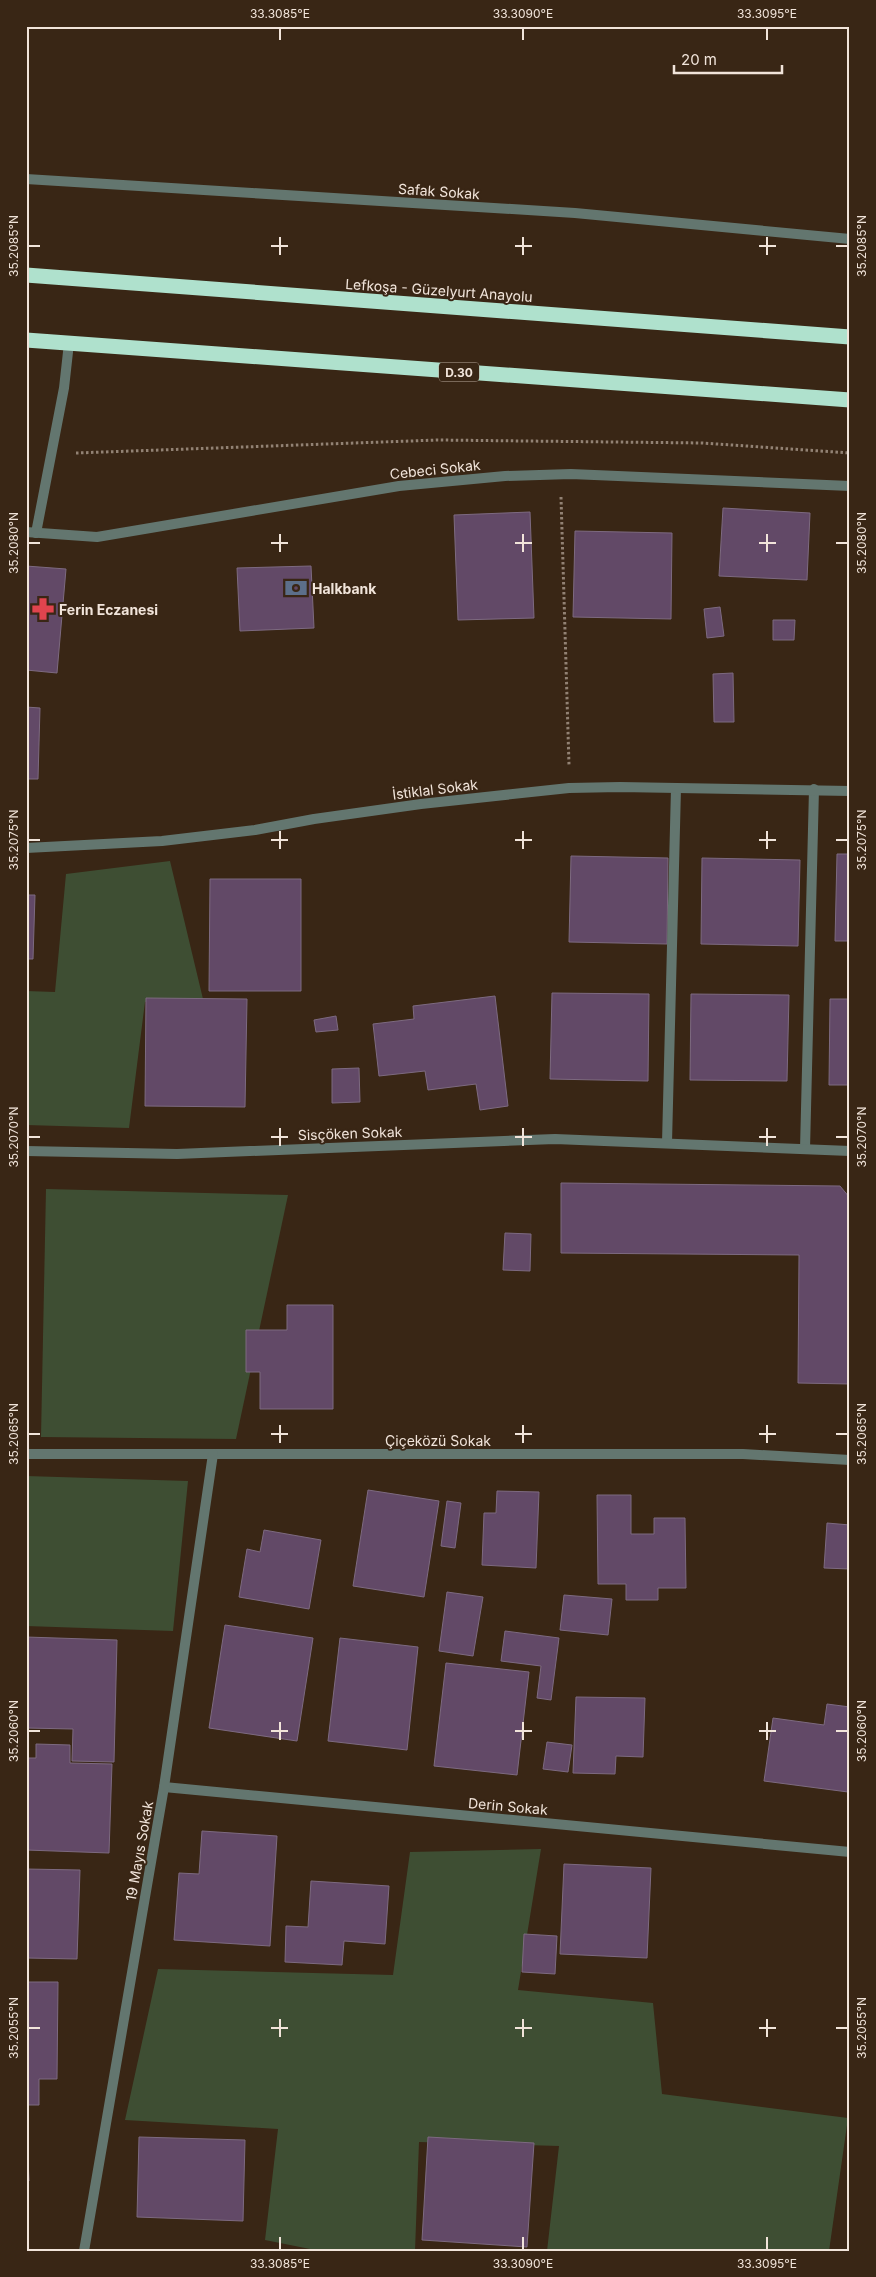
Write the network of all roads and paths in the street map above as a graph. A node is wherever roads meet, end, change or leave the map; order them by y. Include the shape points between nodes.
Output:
1 (26, 179) edge
2 (850, 239) edge
3 (26, 275) edge
4 (850, 337) edge
5 (26, 340) edge
6 (69, 343) junction
7 (850, 400) edge
8 (850, 453) edge
9 (50, 454) junction
10 (560, 474) junction
11 (850, 486) edge
12 (31, 533) edge
13 (569, 788) junction
14 (676, 788) junction
15 (814, 790) junction
16 (850, 790) edge
17 (26, 848) edge
18 (667, 1143) junction
19 (805, 1149) junction
20 (26, 1151) edge
21 (850, 1151) edge
22 (26, 1454) edge
23 (213, 1454) junction
24 (850, 1460) edge
25 (164, 1787) junction
26 (850, 1852) edge
27 (84, 2251) edge

1 - 2 street, Safak Sokak via 575,213
3 - 4 highway, Lefkoşa - Güzelyurt Anayolu
5 - 6 highway, D.30
6 - 7 highway, D.30
6 - 9 street via 64,388
8 - 9 path via 702,443 438,440
9 - 12 street
10 - 11 street, Cebeci Sokak
10 - 12 street, Cebeci Sokak via 399,486 97,537
10 - 13 path
13 - 14 street, İstiklal Sokak
13 - 17 street, İstiklal Sokak via 411,805 162,841
14 - 15 street, İstiklal Sokak
14 - 18 street
15 - 16 street, İstiklal Sokak
15 - 19 street
18 - 19 street, Sisçöken Sokak
18 - 20 street, Sisçöken Sokak via 555,1139 177,1154
19 - 21 street, Sisçöken Sokak
22 - 23 street, Çiçeközü Sokak
23 - 24 street, Çiçeközü Sokak via 743,1454
23 - 25 street, 19 Mayıs Sokak
25 - 26 street, Derin Sokak
25 - 27 street, 19 Mayıs Sokak

